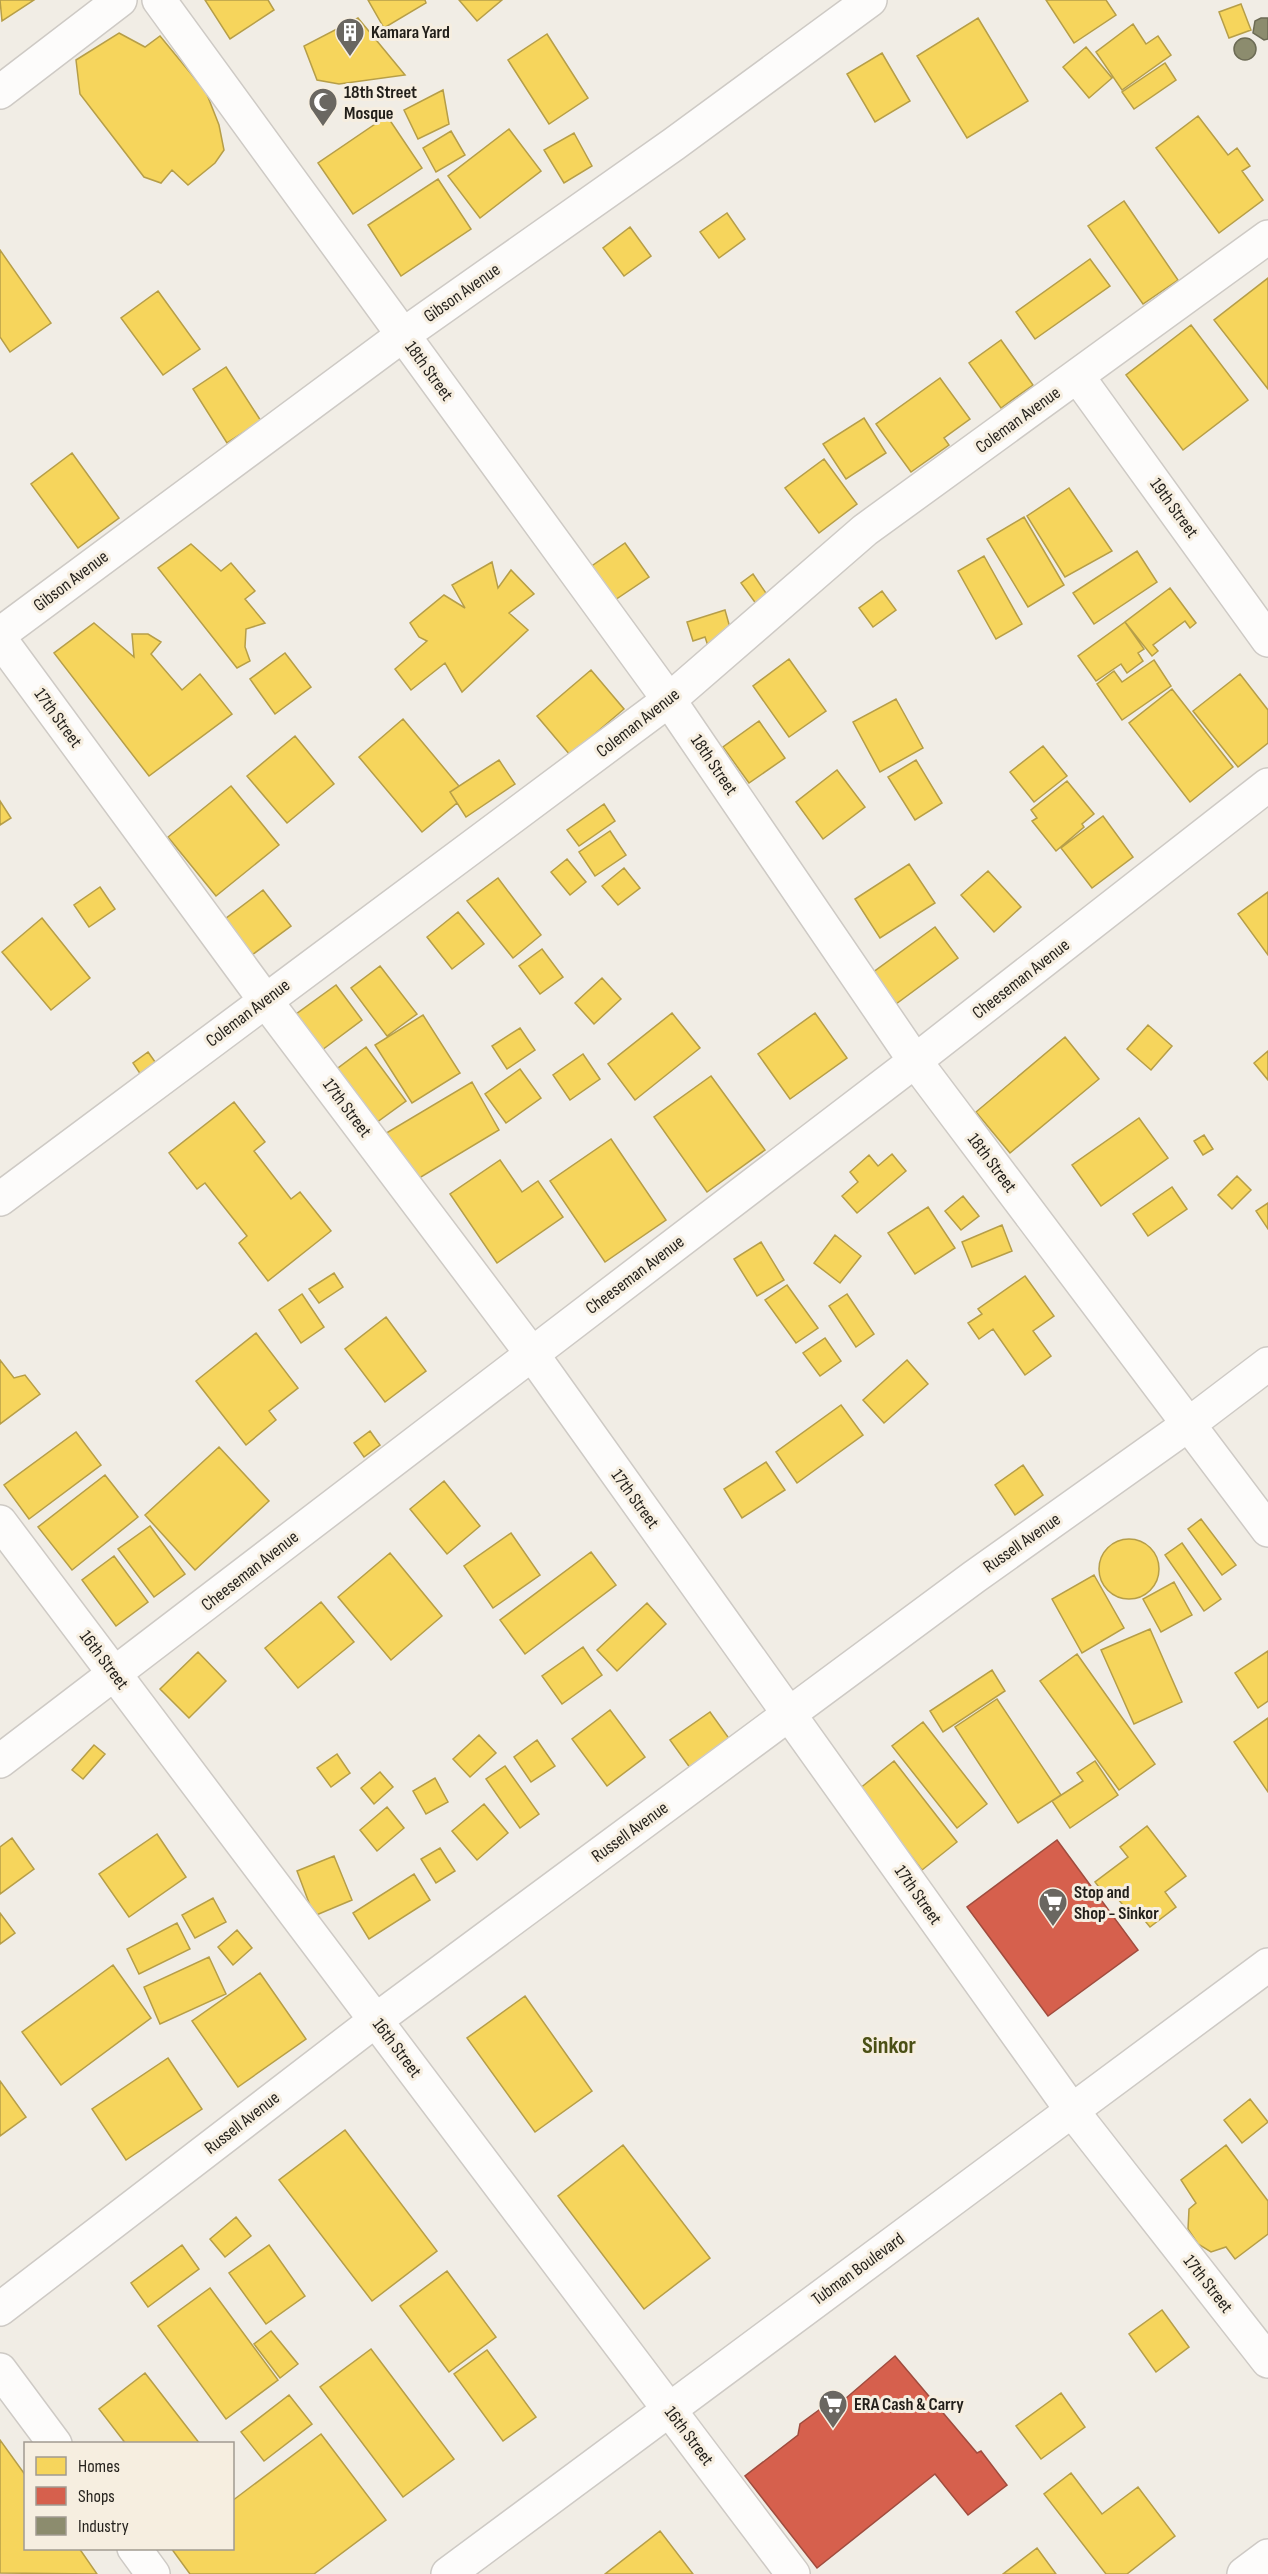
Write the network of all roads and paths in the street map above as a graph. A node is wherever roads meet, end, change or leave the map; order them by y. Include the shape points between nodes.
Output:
1 (120, 0) edge
2 (159, 0) edge
3 (870, 0) edge
4 (0, 92) edge
5 (1268, 237) edge
6 (403, 335) junction
7 (1078, 377) junction
8 (0, 634) edge
9 (0, 639) edge
10 (1268, 640) edge
11 (669, 700) junction
12 (1268, 785) edge
13 (265, 1000) junction
14 (915, 1062) junction
15 (0, 1199) edge
16 (532, 1354) junction
17 (1268, 1364) edge
18 (1189, 1424) junction
19 (0, 1522) edge
20 (1268, 1530) edge
21 (116, 1675) junction
22 (789, 1714) junction
23 (0, 1761) edge
24 (1268, 1965) edge
25 (376, 2020) junction
26 (1073, 2112) junction
27 (0, 2309) edge
28 (1268, 2361) edge
29 (0, 2370) edge
30 (668, 2408) junction
31 (54, 2442) edge
32 (135, 2550) edge
33 (1268, 2556) edge
34 (153, 2574) edge
35 (447, 2574) edge
36 (793, 2574) edge
37 (1244, 2574) edge

1 - 4 main road
2 - 6 main road, 18th Street
3 - 6 main road, Gibson Avenue
5 - 7 main road, Coleman Avenue
6 - 8 main road, Gibson Avenue
6 - 11 main road, 18th Street
7 - 10 main road, 19th Street
7 - 11 main road, Coleman Avenue via 865,530
9 - 13 main road, 17th Street
11 - 13 main road, Coleman Avenue
11 - 14 main road, 18th Street
12 - 14 main road, Cheeseman Avenue
13 - 15 main road, Coleman Avenue
13 - 16 main road, 17th Street
14 - 16 main road, Cheeseman Avenue
14 - 18 main road, 18th Street
16 - 21 main road, Cheeseman Avenue
16 - 22 main road, 17th Street
17 - 18 main road, Russell Avenue
18 - 20 main road, 18th Street
18 - 22 main road, Russell Avenue
19 - 21 main road, 16th Street
21 - 23 main road, Cheeseman Avenue
21 - 25 main road, 16th Street
22 - 25 main road, Russell Avenue
22 - 26 main road, 17th Street
24 - 26 main road, Tubman Boulevard
25 - 27 main road, Russell Avenue
25 - 30 main road, 16th Street
26 - 28 main road, 17th Street
26 - 30 main road, Tubman Boulevard
29 - 31 main road
30 - 35 main road, Tubman Boulevard
30 - 36 main road, 16th Street
32 - 34 main road
33 - 37 main road

